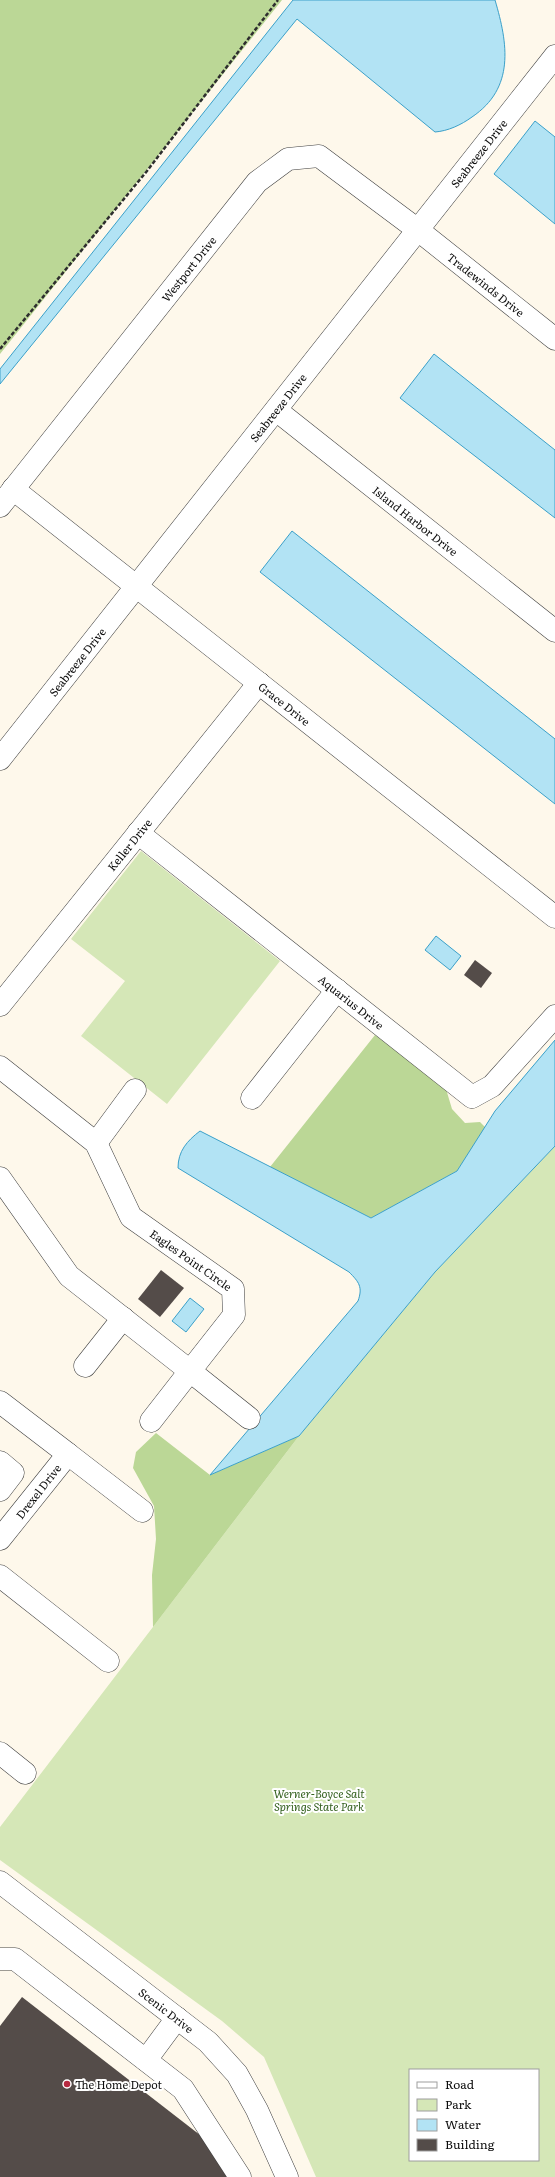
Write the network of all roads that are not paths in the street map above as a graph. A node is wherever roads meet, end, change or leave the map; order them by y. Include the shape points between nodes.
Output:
1 (555, 56) edge
2 (418, 230) junction
3 (555, 339) edge
4 (276, 410) junction
5 (14, 489) junction
6 (0, 506) edge
7 (136, 586) junction
8 (555, 631) edge
9 (259, 683) junction
10 (0, 759) edge
11 (138, 833) junction
12 (555, 917) edge
13 (336, 990) junction
14 (0, 1005) edge
15 (555, 1016) edge
16 (0, 1067) edge
17 (135, 1090) dead end
18 (252, 1098) dead end
19 (96, 1143) junction
20 (0, 1178) edge
21 (123, 1318) junction
22 (85, 1366) dead end
23 (190, 1371) junction
24 (0, 1402) edge
25 (249, 1418) dead end
26 (151, 1420) dead end
27 (68, 1454) junction
28 (7, 1468) edge
29 (43, 1485) junction
30 (0, 1490) edge
31 (142, 1512) dead end
32 (0, 1540) edge
33 (0, 1576) edge
34 (108, 1661) dead end
35 (0, 1754) edge
36 (25, 1773) dead end
37 (0, 1882) edge
38 (0, 1960) edge
39 (176, 2018) junction
40 (146, 2060) junction
41 (240, 2177) edge
42 (287, 2177) edge

1 - 2 street, Seabreeze Drive
2 - 3 street, Tradewinds Drive
2 - 4 street, Seabreeze Drive
2 - 5 street, Westport Drive via 319,156 288,159 257,182
4 - 7 street, Seabreeze Drive
4 - 8 street, Island Harbor Drive
5 - 6 street, Westport Drive
5 - 7 street, Grace Drive
7 - 9 street, Grace Drive
7 - 10 street, Seabreeze Drive
9 - 11 street, Keller Drive
9 - 12 street, Grace Drive
11 - 13 street, Aquarius Drive
11 - 14 street, Keller Drive
13 - 15 street, Aquarius Drive via 472,1096 492,1086
13 - 18 street
16 - 19 street, Eagles Point Circle
17 - 19 street
19 - 23 street, Eagles Point Circle via 131,1217 233,1289 234,1315
20 - 21 street via 69,1276
21 - 22 street
21 - 23 street
23 - 25 street
23 - 26 street
24 - 27 street, Drexel Drive
27 - 29 street, Drexel Drive
27 - 31 street
28 - 29 street via 25,1472
28 - 30 street
29 - 32 street, Drexel Drive
33 - 34 street
35 - 36 street
37 - 39 street, Scenic Drive
38 - 40 street via 15,1959
39 - 40 street
39 - 42 street, Scenic Drive via 208,2042 237,2074 257,2110
40 - 41 street via 182,2089

